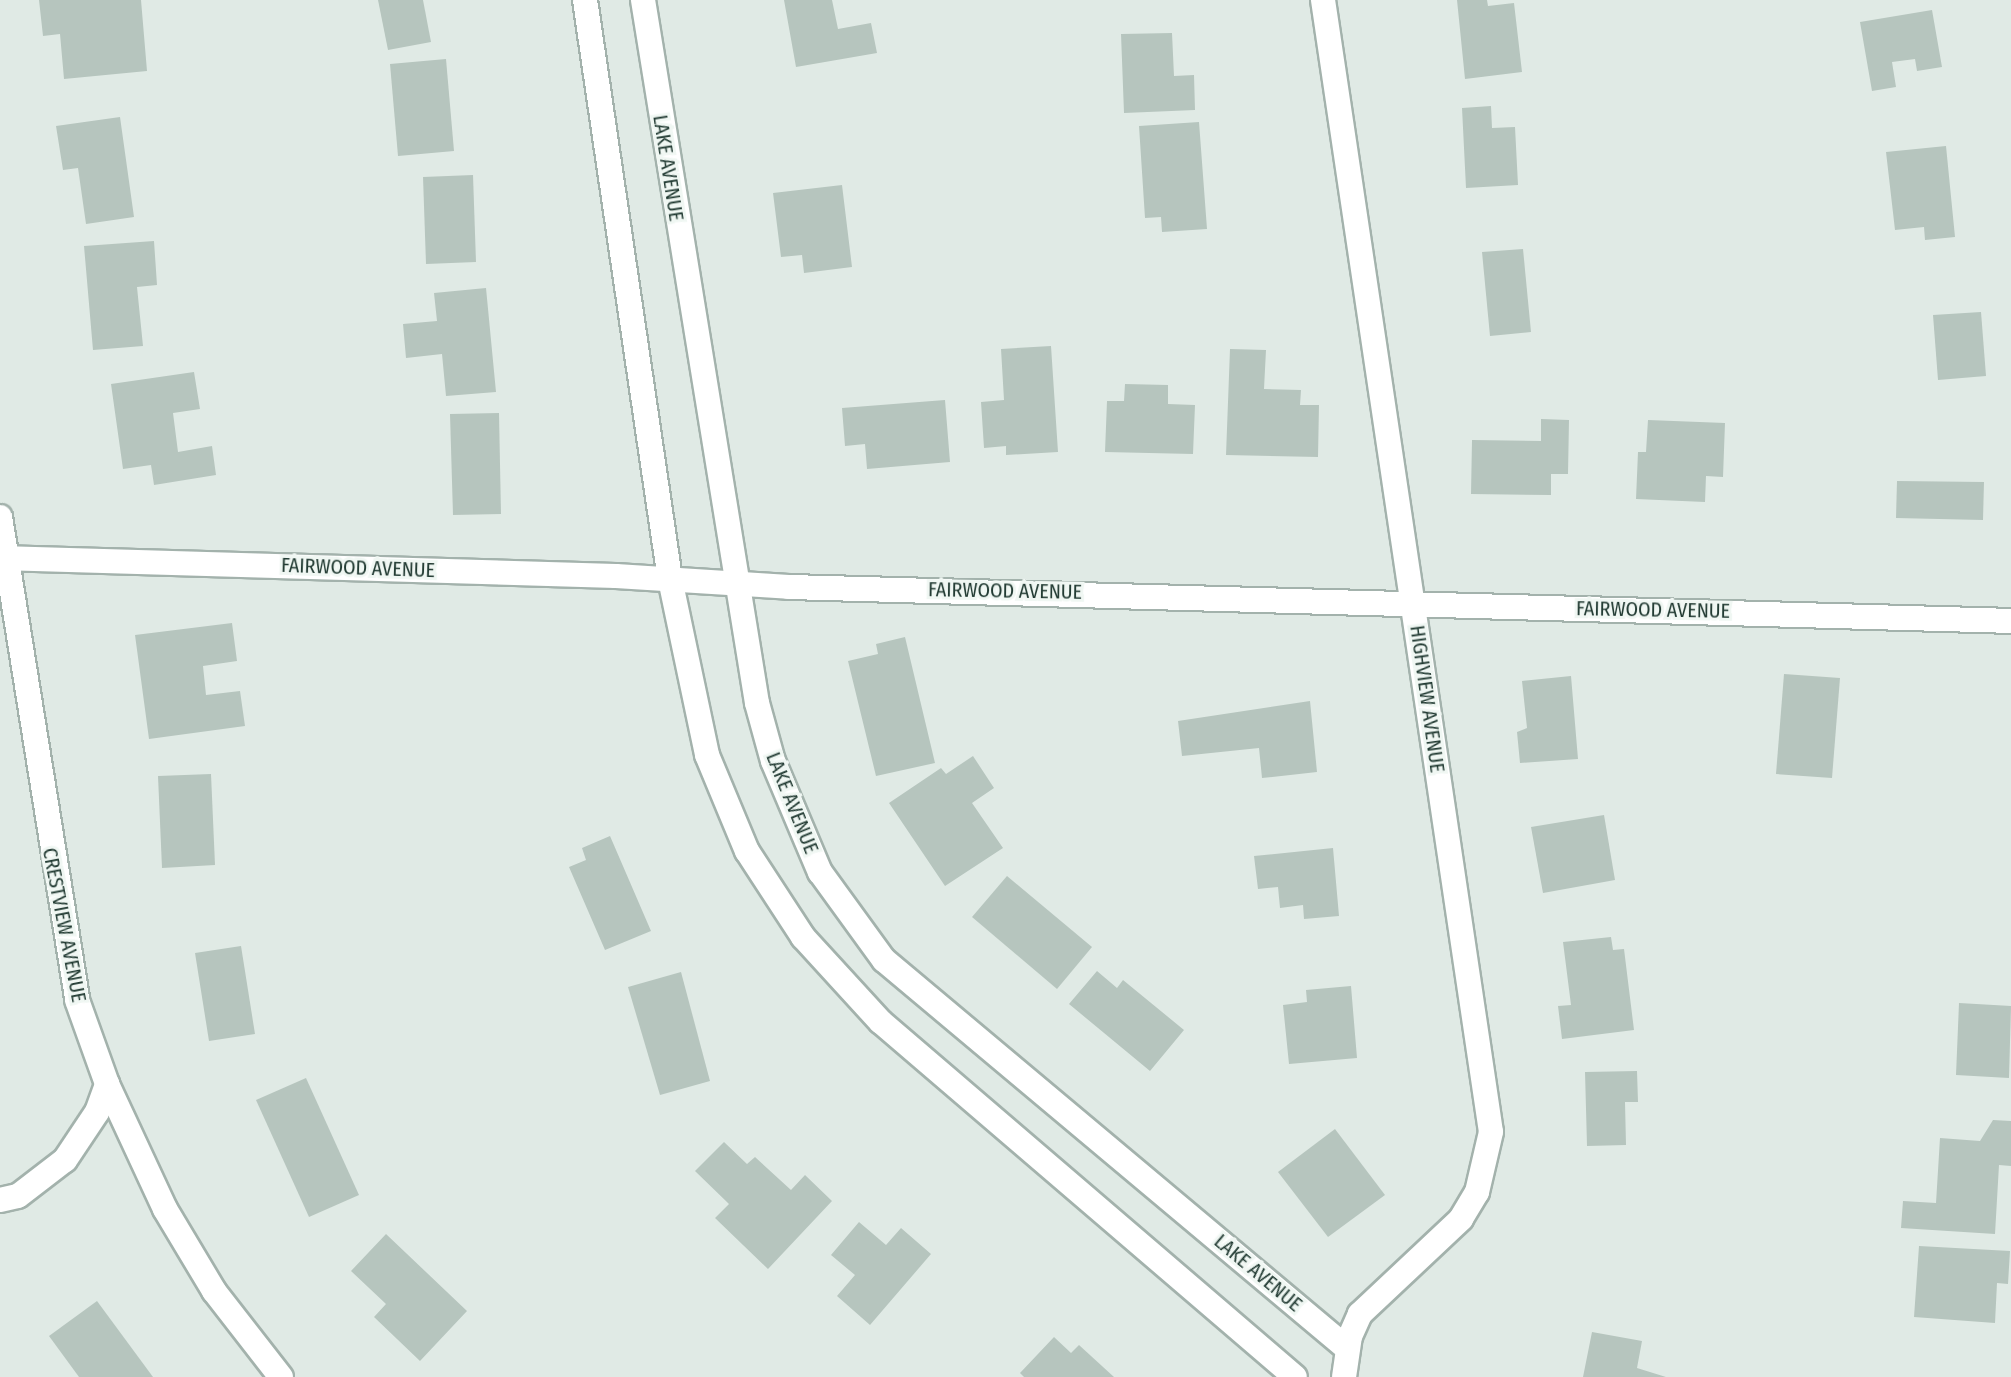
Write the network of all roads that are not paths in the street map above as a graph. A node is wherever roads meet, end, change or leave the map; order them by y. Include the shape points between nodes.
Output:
1 (585, 0) edge
2 (643, 0) edge
3 (1323, 0) edge
4 (0, 517) edge
5 (3, 558) edge
6 (670, 579) junction
7 (734, 584) junction
8 (1413, 605) junction
9 (2011, 621) edge
10 (107, 1084) junction
11 (0, 1200) edge
12 (1348, 1349) junction
13 (281, 1377) edge
14 (1295, 1377) edge
15 (1344, 1377) edge

1 - 6 street
2 - 7 street, LAKE AVENUE
3 - 8 street, HIGHVIEW AVENUE
4 - 5 street, CRESTVIEW AVENUE
5 - 6 street, FAIRWOOD AVENUE
5 - 10 street, CRESTVIEW AVENUE via 77,1000
6 - 7 street, FAIRWOOD AVENUE
6 - 14 street via 707,755 760,873 803,937 881,1022 939,1075
7 - 8 street, FAIRWOOD AVENUE
7 - 12 street, LAKE AVENUE via 773,761 820,872 863,937
8 - 9 street, FAIRWOOD AVENUE
8 - 12 street, HIGHVIEW AVENUE via 1491,1132 1477,1192 1461,1219 1375,1295 1360,1314
10 - 11 street via 97,1112 65,1160 18,1196
10 - 13 street, CRESTVIEW AVENUE via 165,1209 214,1291
12 - 15 street

